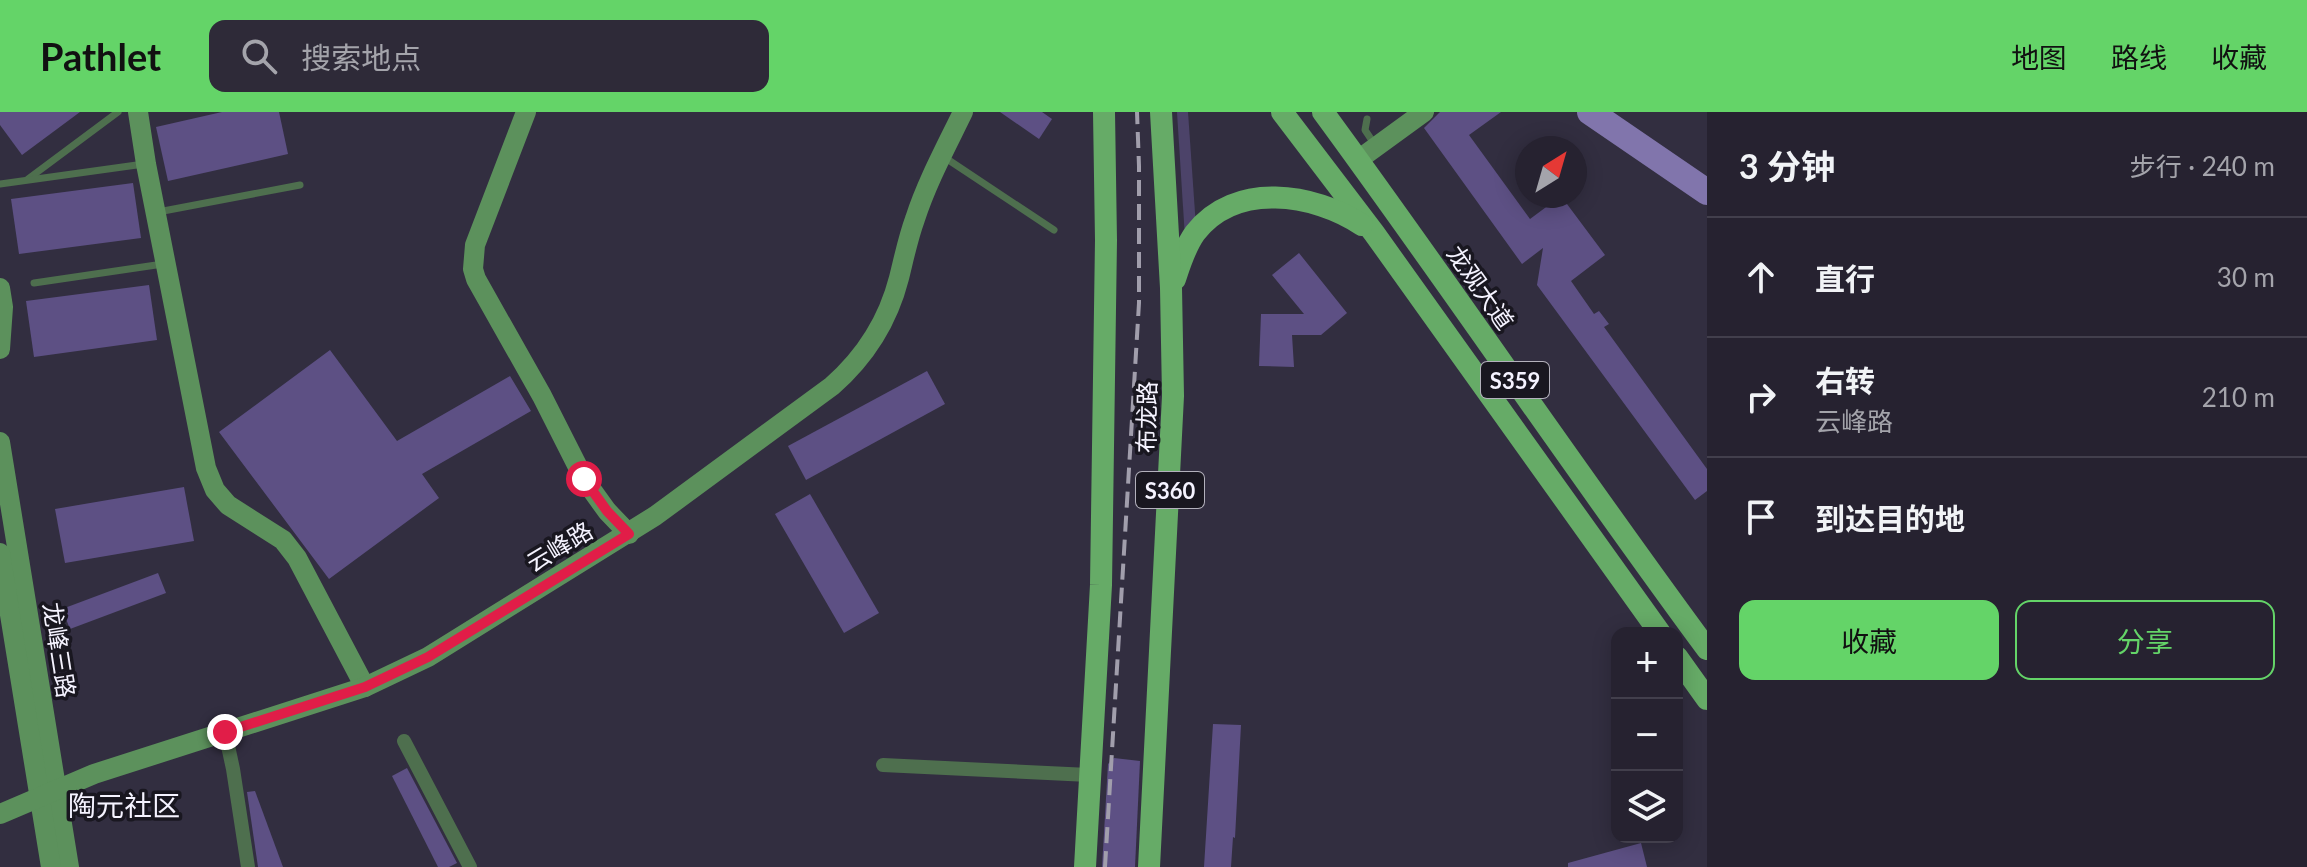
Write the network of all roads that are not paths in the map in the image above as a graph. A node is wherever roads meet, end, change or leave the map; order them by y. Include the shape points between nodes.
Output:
1 (118, 112) edge
2 (138, 112) edge
3 (526, 112) edge
4 (963, 112) edge
5 (1104, 112) edge
6 (1161, 112) edge
7 (1282, 112) edge
8 (1323, 112) edge
9 (1424, 112) edge
10 (1367, 119) dead end
11 (1367, 153) junction
12 (942, 156) junction
13 (146, 164) junction
14 (26, 180) junction
15 (0, 184) edge
16 (300, 185) dead end
17 (156, 212) junction
18 (1054, 230) dead end
19 (1374, 233) junction
20 (166, 263) junction
21 (34, 283) dead end
22 (0, 288) edge
23 (1171, 288) junction
24 (0, 349) edge
25 (0, 442) edge
26 (629, 534) junction
27 (0, 553) edge
28 (15, 587) junction
29 (1656, 627) edge
30 (1707, 649) edge
31 (1683, 665) edge
32 (365, 687) junction
33 (1707, 699) edge
34 (225, 732) junction
35 (404, 741) dead end
36 (883, 765) dead end
37 (1089, 775) junction
38 (48, 793) junction
39 (0, 814) edge
40 (51, 867) edge
41 (69, 867) edge
42 (248, 867) edge
43 (470, 867) edge
44 (1085, 867) edge
45 (1149, 867) edge

1 - 14 lane
2 - 13 street
3 - 26 street via 475,245 473,269 584,479
4 - 12 street, 云峰路
5 - 37 main road, 布龙路 / S360 via 1101,585
6 - 23 main road, 布龙路 / S360
7 - 19 main road, S359
8 - 11 main road, 龙观大道 / S359
9 - 11 street
10 - 11 lane
11 - 30 main road, 龙观大道 / S359 via 1638,556
12 - 18 lane
12 - 26 street, 云峰路 via 916,216 890,307 849,371
13 - 14 lane
13 - 17 street
14 - 15 lane
16 - 17 lane
17 - 20 street
19 - 23 main road via 1312,201 1251,200 1225,209 1200,228
19 - 29 main road, S359
20 - 21 lane
20 - 32 street via 206,468 215,490 228,505 283,540 297,558
22 - 24 street
23 - 45 main road, 布龙路 / S360 via 1170,475
25 - 28 street, 龙峰三路
26 - 32 street, 云峰路 via 428,657
27 - 28 street, 龙峰三路
28 - 38 street, 龙峰三路
31 - 33 main road
32 - 34 street, 云峰路
34 - 38 street, 云峰路
34 - 42 street
35 - 43 street
36 - 37 street
37 - 44 main road, 布龙路 / S360
38 - 39 street, 云峰路
38 - 40 street, 龙峰三路
38 - 41 street, 龙峰三路

